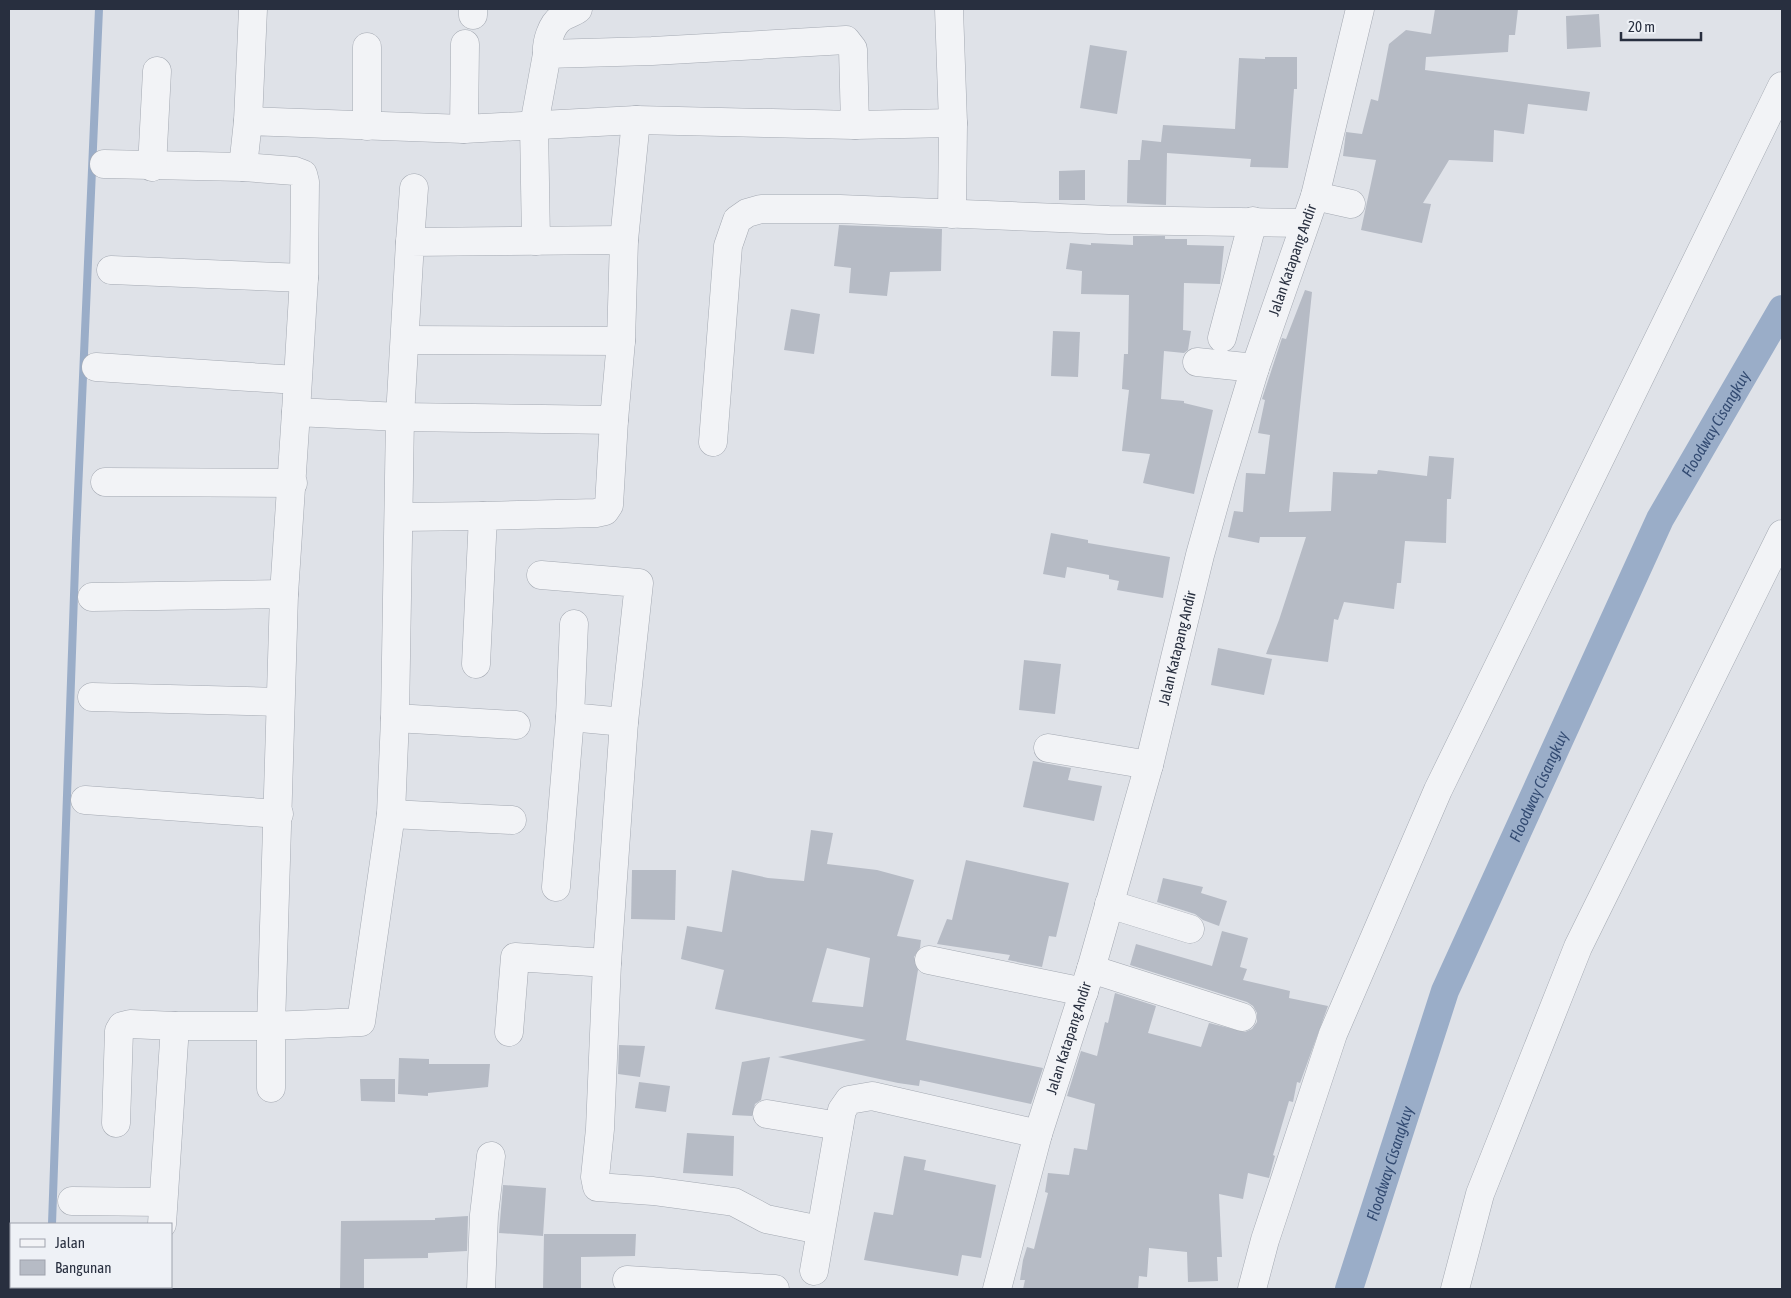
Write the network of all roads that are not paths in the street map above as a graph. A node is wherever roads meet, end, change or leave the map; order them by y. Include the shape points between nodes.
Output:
1 (253, 9) edge
2 (578, 9) edge
3 (949, 9) edge
4 (1360, 9) edge
5 (465, 44) dead end
6 (367, 47) dead end
7 (547, 54) junction
8 (157, 71) dead end
9 (1782, 86) edge
10 (636, 120) junction
11 (248, 121) junction
12 (953, 123) junction
13 (855, 124) junction
14 (367, 126) junction
15 (534, 126) junction
16 (464, 129) junction
17 (104, 164) dead end
18 (152, 167) junction
19 (243, 167) junction
20 (414, 188) dead end
21 (1315, 196) junction
22 (1351, 204) dead end
23 (952, 214) junction
24 (1253, 221) junction
25 (1304, 223) junction
26 (624, 240) junction
27 (536, 241) junction
28 (410, 242) junction
29 (111, 270) dead end
30 (304, 278) junction
31 (1222, 338) dead end
32 (406, 340) junction
33 (621, 341) junction
34 (1197, 362) dead end
35 (96, 367) dead end
36 (1255, 368) junction
37 (297, 380) junction
38 (296, 412) junction
39 (400, 417) junction
40 (614, 420) junction
41 (713, 442) dead end
42 (105, 482) dead end
43 (293, 483) junction
44 (483, 516) junction
45 (399, 517) junction
46 (1782, 534) edge
47 (541, 575) dead end
48 (284, 594) junction
49 (92, 597) dead end
50 (574, 624) dead end
51 (476, 664) dead end
52 (92, 697) dead end
53 (280, 702) junction
54 (570, 717) junction
55 (395, 718) junction
56 (624, 722) junction
57 (516, 725) dead end
58 (1048, 748) dead end
59 (1149, 765) junction
60 (85, 800) dead end
61 (279, 814) junction
62 (391, 814) junction
63 (512, 820) dead end
64 (556, 887) dead end
65 (1109, 904) junction
66 (1190, 929) dead end
67 (929, 960) dead end
68 (607, 963) junction
69 (1088, 981) junction
70 (1242, 1017) dead end
71 (175, 1026) junction
72 (271, 1026) junction
73 (509, 1032) dead end
74 (271, 1088) dead end
75 (767, 1114) dead end
76 (116, 1123) dead end
77 (839, 1126) junction
78 (1038, 1134) junction
79 (491, 1156) dead end
80 (72, 1201) dead end
81 (162, 1213) edge
82 (820, 1230) junction
83 (814, 1271) dead end
84 (627, 1280) dead end
85 (481, 1289) edge
86 (775, 1289) edge
87 (997, 1289) edge
88 (1252, 1289) edge
89 (1455, 1289) edge

1 - 11 street
2 - 7 street via 555,24 546,48
3 - 12 street
4 - 21 street, Jalan Katapang Andir
5 - 16 street
6 - 14 street
7 - 13 street via 846,40 853,49
7 - 15 street
8 - 18 street
9 - 88 street via 1438,790 1333,1034
10 - 13 street
10 - 15 street
10 - 26 street
11 - 14 street
11 - 19 street
12 - 13 street
12 - 23 street
14 - 16 street
15 - 16 street
15 - 27 street
17 - 18 street
18 - 19 street
19 - 30 street via 304,174
20 - 28 street
21 - 22 street
21 - 25 street, Jalan Katapang Andir
23 - 24 street
23 - 41 street via 761,209 737,220 728,246
24 - 25 street
24 - 31 street
25 - 36 street, Jalan Katapang Andir
26 - 27 street
26 - 33 street
27 - 28 street
28 - 32 street
29 - 30 street
30 - 37 street
32 - 33 street
32 - 39 street
33 - 40 street
34 - 36 street
35 - 37 street
36 - 59 street, Jalan Katapang Andir via 1200,555
37 - 38 street
38 - 39 street
38 - 43 street
39 - 40 street
39 - 45 street
40 - 44 street via 609,504 605,511
42 - 43 street
43 - 48 street
44 - 45 street
44 - 51 street
45 - 55 street
46 - 89 street via 1578,947 1480,1194
47 - 56 street via 639,584
48 - 49 street
48 - 53 street
50 - 54 street
52 - 53 street
53 - 61 street
54 - 56 street
54 - 64 street
55 - 57 street
55 - 62 street
56 - 68 street
58 - 59 street
59 - 65 street, Jalan Katapang Andir
60 - 61 street
61 - 72 street
62 - 63 street
62 - 72 street via 361,1022
65 - 66 street
65 - 69 street, Jalan Katapang Andir
67 - 69 street
68 - 73 street via 515,957
68 - 82 street via 597,1187 734,1202 766,1219
69 - 70 street
69 - 78 street, Jalan Katapang Andir
71 - 72 street
71 - 76 street via 122,1026 119,1031
71 - 81 street
72 - 74 street
75 - 77 street
77 - 78 street via 848,1100 872,1096
77 - 82 street
78 - 87 street, Jalan Katapang Andir
79 - 85 street via 484,1215
80 - 81 street
82 - 83 street
84 - 86 street

